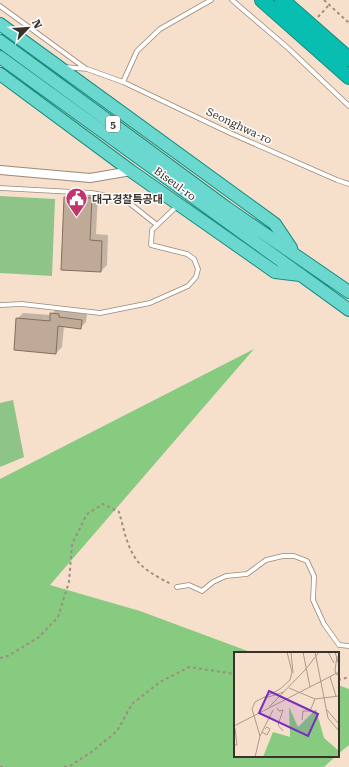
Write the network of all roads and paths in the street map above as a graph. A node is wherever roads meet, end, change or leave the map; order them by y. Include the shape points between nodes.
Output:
1 (211, 0) edge
2 (232, 0) edge
3 (262, 0) edge
4 (282, 0) edge
5 (324, 0) edge
6 (329, 5) junction
7 (0, 6) edge
8 (318, 17) dead end
9 (349, 23) edge
10 (0, 24) edge
11 (0, 41) edge
12 (0, 57) edge
13 (349, 59) edge
14 (59, 67) junction
15 (87, 69) junction
16 (0, 74) edge
17 (349, 77) edge
18 (123, 82) junction
19 (349, 106) edge
20 (0, 170) edge
21 (132, 171) junction
22 (349, 184) edge
23 (0, 188) edge
24 (179, 204) junction
25 (224, 213) junction
26 (157, 225) junction
27 (295, 254) junction
28 (301, 275) junction
29 (349, 292) edge
30 (0, 305) edge
31 (349, 310) edge
32 (177, 587) joint
33 (349, 646) edge
34 (0, 658) edge
35 (234, 674) edge
36 (349, 677) edge
37 (339, 680) edge
38 (0, 767) edge
39 (6, 767) edge
40 (64, 767) edge

1 - 18 lane via 160,29 137,51
2 - 19 lane via 288,48
3 - 17 highway
4 - 13 highway
5 - 6 path
6 - 8 path
6 - 9 path
7 - 15 lane
10 - 14 main road
11 - 25 main road, Biseul-ro / 5
12 - 25 main road, Biseul-ro / 5
14 - 15 lane
14 - 27 main road via 275,224
15 - 18 lane, Seonghwa-ro
16 - 21 main road
18 - 22 lane, Seonghwa-ro via 230,133
20 - 21 street via 90,178
21 - 24 main road
23 - 26 lane via 92,193 117,198 128,202
24 - 26 lane
24 - 28 main road via 275,272
25 - 27 main road, Biseul-ro / 5
25 - 28 main road, Biseul-ro / 5
26 - 30 lane via 152,230 151,245 187,254 194,259 198,269 196,277 188,286 150,303 100,313 22,304
27 - 29 main road, Biseul-ro / 5
28 - 31 main road, Biseul-ro / 5
32 - 33 lane via 189,585 202,591 226,576 247,574 266,560 294,556 307,561 314,576 313,600 324,624 339,644
32 - 34 path via 140,564 129,547 119,512 103,504 87,514 72,544 70,582 58,617 38,637 8,656
35 - 40 path via 188,667 160,682 132,704 117,731 70,766
36 - 37 path
38 - 39 path

